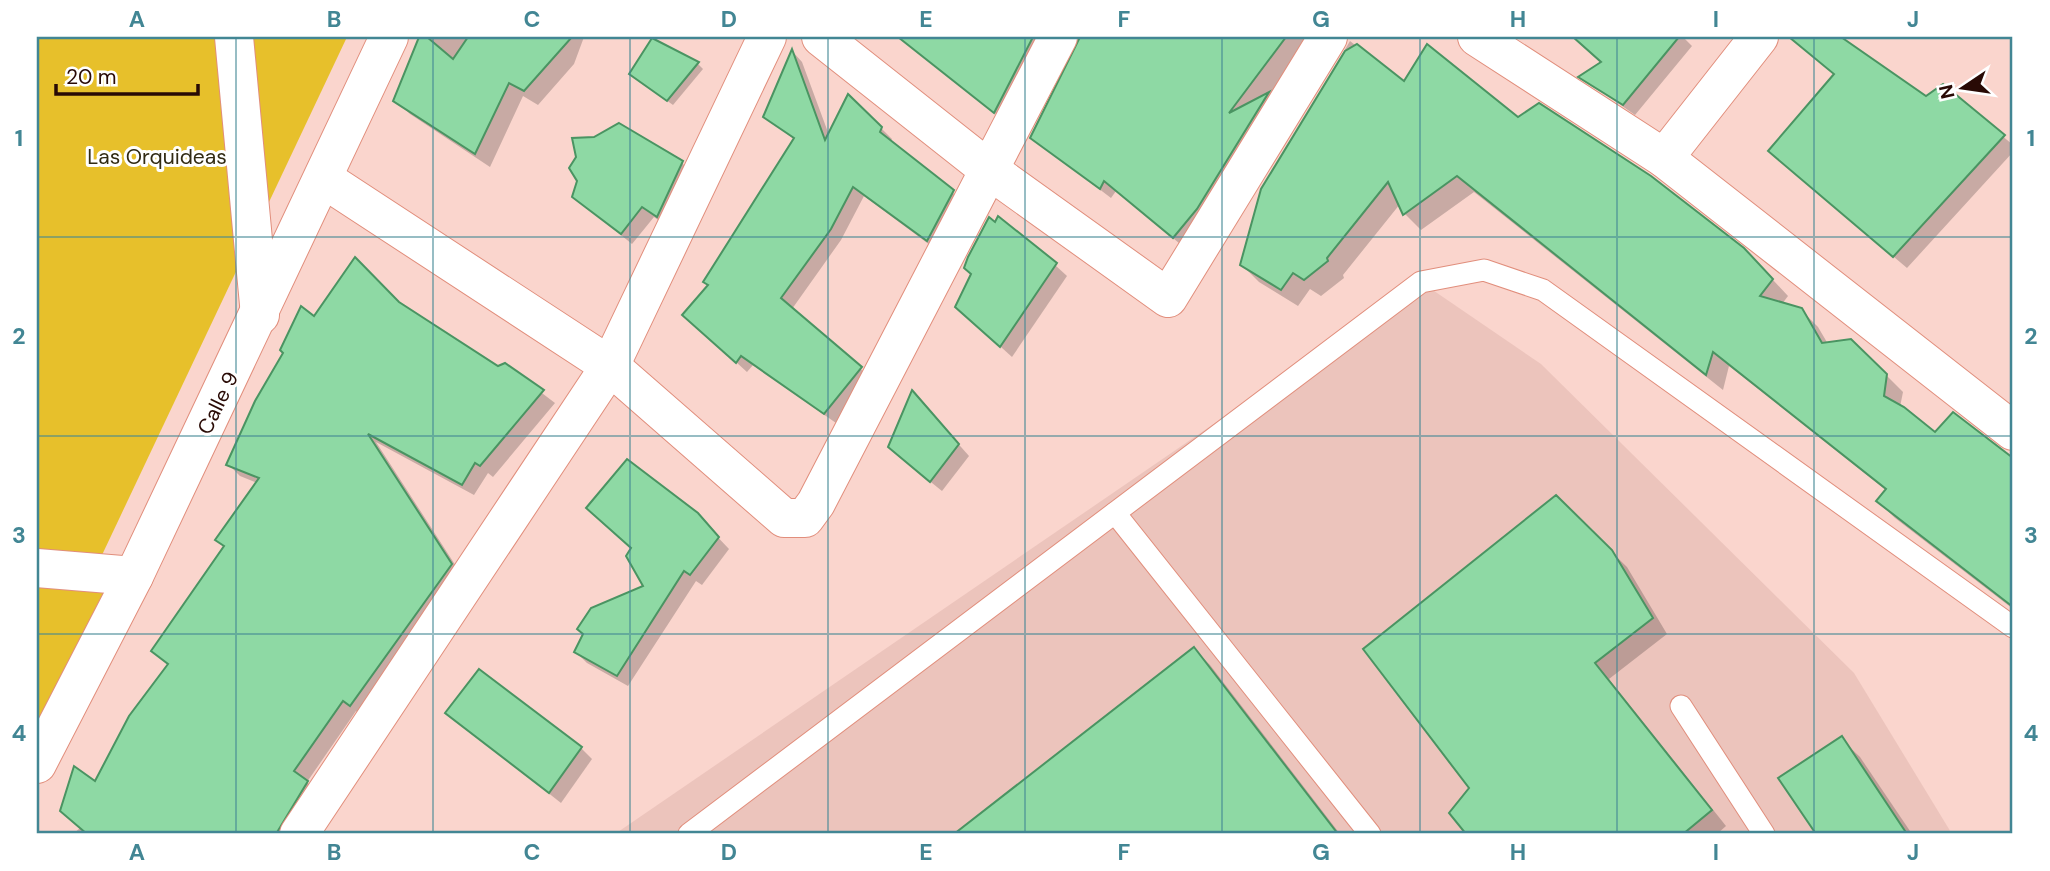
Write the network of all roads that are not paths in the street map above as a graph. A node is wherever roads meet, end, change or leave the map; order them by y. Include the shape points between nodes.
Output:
1 (234, 37) edge
2 (389, 37) edge
3 (768, 37) edge
4 (821, 37) edge
5 (1058, 37) edge
6 (1328, 37) edge
7 (1477, 37) edge
8 (1759, 37) edge
9 (1664, 158) junction
10 (988, 169) junction
11 (324, 179) junction
12 (260, 316) junction
13 (610, 366) junction
14 (2013, 431) edge
15 (1115, 513) junction
16 (37, 568) edge
17 (134, 576) junction
18 (2013, 627) edge
19 (1681, 706) dead end
20 (37, 764) edge
21 (299, 834) edge
22 (689, 834) edge
23 (1370, 834) edge
24 (1764, 834) edge

1 - 12 street
2 - 11 street, Calle 9
3 - 13 street
4 - 10 street
5 - 10 street
6 - 10 street via 1168,298
7 - 9 street
8 - 9 street
9 - 14 street
10 - 13 street via 805,518 784,518
11 - 12 street, Calle 9
11 - 13 street
12 - 17 street, Calle 9
13 - 21 street
15 - 18 lane via 1421,282 1483,270 1543,290
15 - 22 lane
15 - 23 lane
16 - 17 street
17 - 20 street, Calle 9
19 - 24 lane

